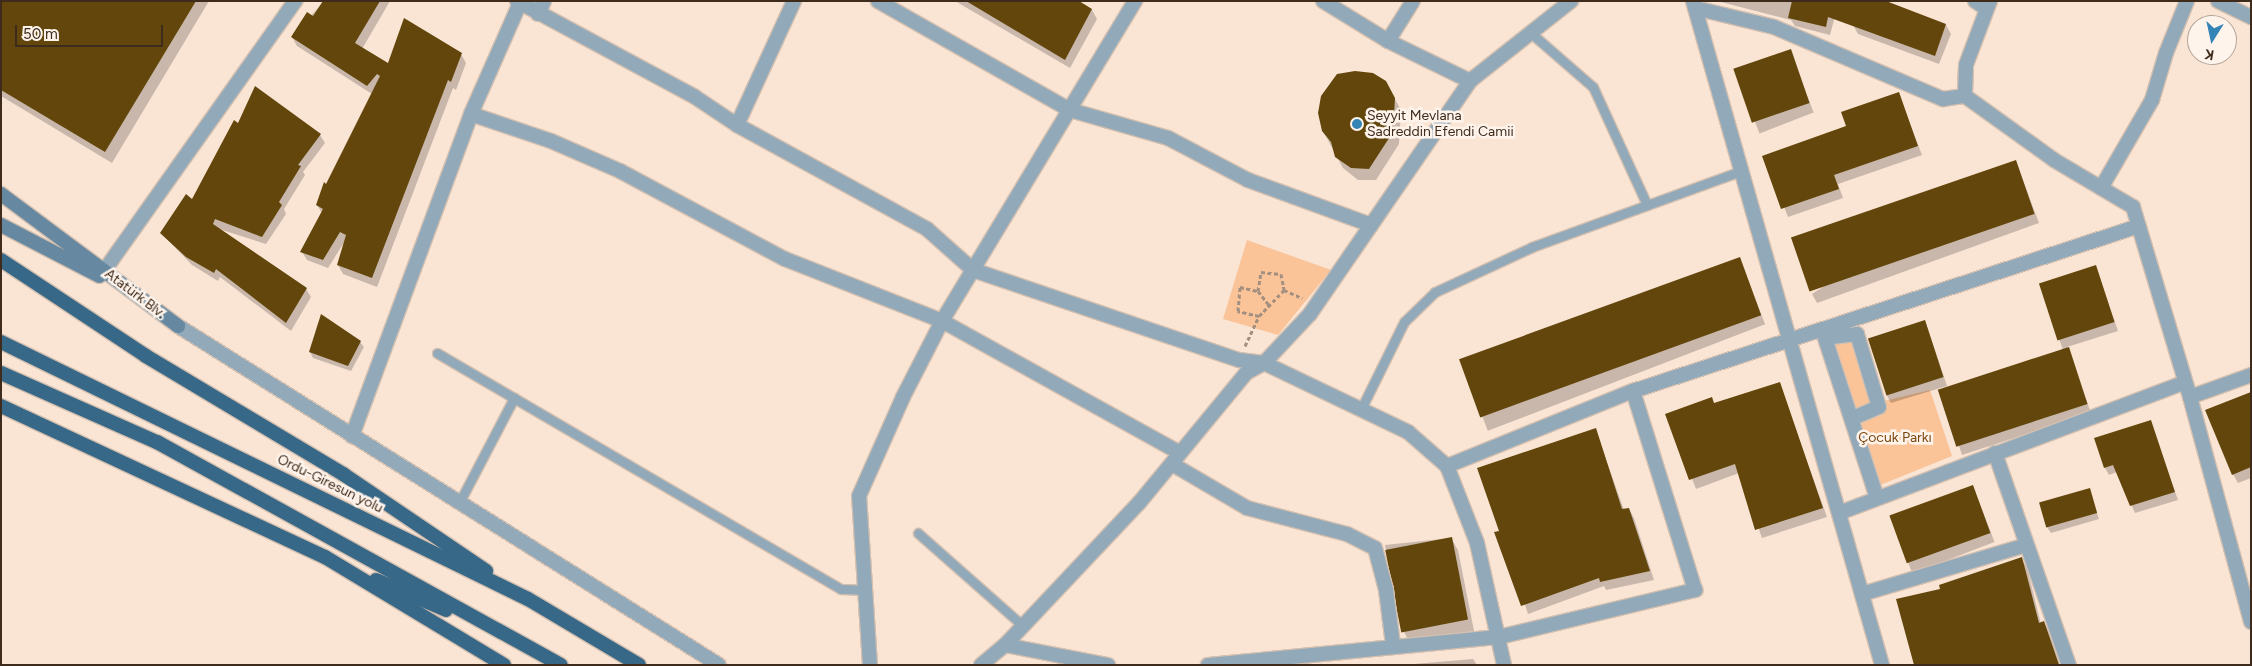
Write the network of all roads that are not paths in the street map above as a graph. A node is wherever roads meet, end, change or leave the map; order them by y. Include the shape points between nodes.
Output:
1 (295, 1) edge
2 (794, 1) edge
3 (878, 1) edge
4 (1136, 1) edge
5 (1323, 1) edge
6 (1413, 1) edge
7 (1571, 1) edge
8 (2187, 1) edge
9 (2218, 1) edge
10 (518, 2) edge
11 (1694, 4) edge
12 (1984, 4) edge
13 (897, 6) edge
14 (541, 8) edge
15 (2251, 16) edge
16 (1532, 34) junction
17 (1388, 41) junction
18 (1470, 81) junction
19 (1965, 96) junction
20 (1070, 110) junction
21 (471, 114) junction
22 (737, 125) junction
23 (1741, 170) junction
24 (2101, 188) junction
25 (1, 194) edge
26 (1647, 205) junction
27 (1, 225) edge
28 (1371, 225) junction
29 (2139, 226) junction
30 (1, 260) edge
31 (973, 270) junction
32 (104, 271) junction
33 (942, 321) junction
34 (178, 326) junction
35 (1789, 338) junction
36 (1, 342) edge
37 (437, 353) dead end
38 (1264, 363) junction
39 (1, 372) edge
40 (2251, 375) edge
41 (2185, 382) junction
42 (1633, 391) junction
43 (2190, 397) junction
44 (514, 398) junction
45 (1, 406) edge
46 (1361, 409) junction
47 (1853, 418) junction
48 (352, 436) junction
49 (1995, 453) junction
50 (1176, 458) junction
51 (1447, 466) junction
52 (1877, 498) junction
53 (459, 503) junction
54 (1839, 512) junction
55 (918, 533) dead end
56 (2026, 544) junction
57 (325, 557) junction
58 (865, 590) junction
59 (1862, 594) junction
60 (528, 599) junction
61 (2251, 622) edge
62 (1023, 626) junction
63 (1499, 636) junction
64 (1005, 645) junction
65 (1393, 645) junction
66 (527, 646) junction
67 (504, 665) edge
68 (562, 665) edge
69 (640, 665) edge
70 (719, 665) edge
71 (870, 665) edge
72 (981, 665) edge
73 (1108, 665) edge
74 (1208, 665) edge
75 (1504, 665) edge
76 (1882, 665) edge
77 (2069, 665) edge

1 - 32 street
2 - 22 street
3 - 13 street
4 - 20 street
5 - 17 street
6 - 17 street
7 - 16 street
8 - 24 street via 2152,100
9 - 15 street
10 - 14 street
10 - 21 street
11 - 19 street via 1774,27 1943,99
11 - 23 street
12 - 19 street via 1966,65
13 - 20 street
14 - 22 street via 695,97
16 - 18 street
16 - 26 lane via 1593,87
17 - 18 street
18 - 28 street
19 - 24 street via 2054,160
20 - 28 street via 1168,138 1248,180
20 - 31 street
21 - 33 street via 551,141 611,167 785,259
21 - 48 street
22 - 31 street via 927,229
23 - 26 lane
23 - 35 street
24 - 29 street via 2133,207
25 - 32 main road, Atatürk Blv.
26 - 46 lane via 1532,247 1435,292 1404,322
27 - 34 main road, Atatürk Blv. via 100,276
28 - 38 street via 1316,304
29 - 35 street
29 - 41 street
30 - 60 highway via 146,356 343,474
31 - 33 street
31 - 38 street via 1239,360
32 - 34 main road, Atatürk Blv.
33 - 50 street
33 - 58 street via 903,397 859,496
34 - 48 street
35 - 42 street
35 - 54 street
36 - 60 highway, Ordu-Giresun yolu
37 - 44 lane
38 - 46 street
38 - 50 street via 1246,373
39 - 66 highway via 157,442
40 - 43 street
41 - 43 street
41 - 49 street
42 - 51 street
42 - 63 street via 1695,590
43 - 61 street
44 - 53 lane
44 - 58 lane via 841,588
45 - 57 highway
46 - 51 street via 1408,432
47 - 47 street via 1840,382 1825,338 1857,334 1880,407
47 - 52 street
48 - 53 street
49 - 52 street
49 - 56 street
50 - 62 street via 1139,503
50 - 65 street via 1247,508 1347,534 1376,548 1386,590
51 - 63 street via 1477,543
52 - 54 street
53 - 70 street
54 - 59 street
55 - 62 lane
56 - 59 street
56 - 77 street
57 - 66 highway
57 - 67 highway
58 - 71 street
59 - 76 street
60 - 69 highway, Ordu-Giresun yolu
62 - 64 street
63 - 65 street
63 - 75 street
64 - 72 street
64 - 73 street
65 - 74 street
66 - 68 highway

